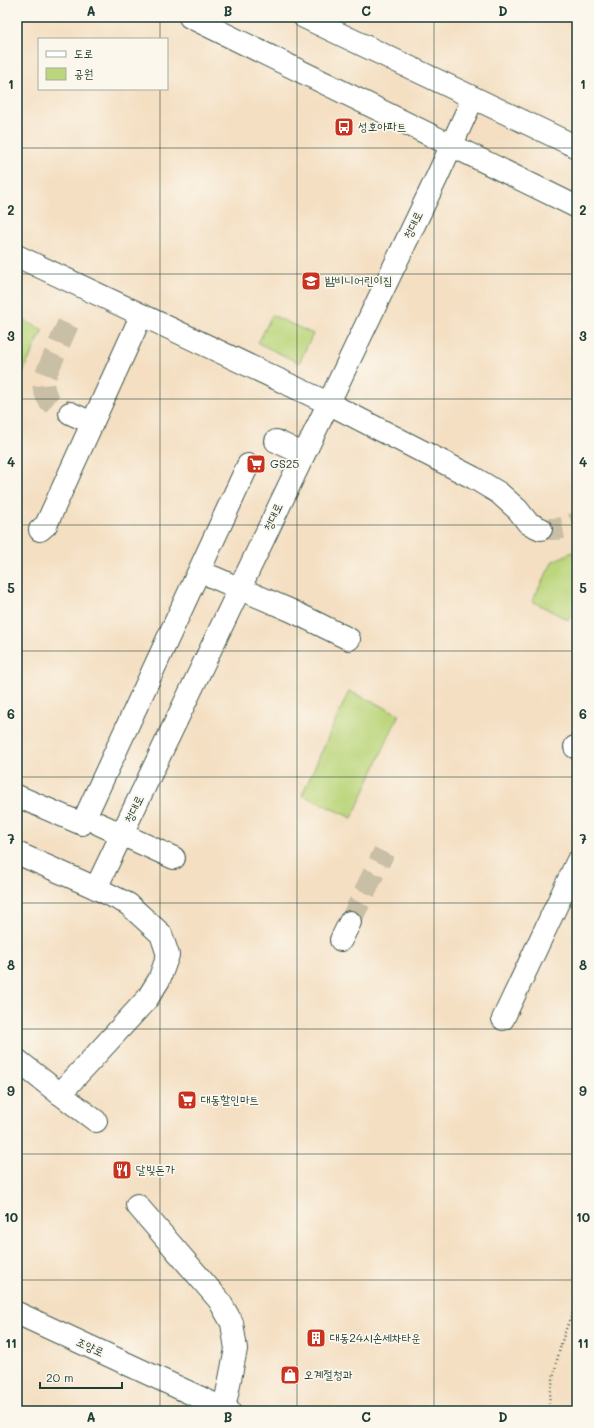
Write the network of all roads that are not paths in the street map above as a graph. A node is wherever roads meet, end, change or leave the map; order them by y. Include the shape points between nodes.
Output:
1 (190, 17) edge
2 (304, 17) edge
3 (473, 98) junction
4 (451, 146) junction
5 (577, 147) edge
6 (577, 207) edge
7 (17, 256) edge
8 (141, 316) junction
9 (328, 403) junction
10 (70, 413) tunnel mouth
11 (92, 423) junction
12 (276, 441) dead end
13 (303, 454) junction
14 (248, 465) dead end
15 (541, 529) tunnel mouth
16 (40, 530) dead end
17 (213, 577) dead end
18 (240, 589) junction
19 (349, 639) dead end
20 (17, 796) edge
21 (99, 824) dead end
22 (122, 834) junction
23 (17, 853) edge
24 (174, 858) dead end
25 (577, 862) edge
26 (96, 888) junction
27 (503, 1018) dead end
28 (17, 1060) edge
29 (60, 1094) junction
30 (96, 1121) dead end
31 (137, 1205) dead end
32 (17, 1313) edge
33 (226, 1410) edge

1 - 4 street
2 - 3 street
3 - 4 street, 청대로
3 - 5 street
4 - 6 street
4 - 9 street, 청대로
7 - 8 street
8 - 9 street
8 - 11 street
9 - 13 street, 청대로
9 - 15 street via 486,484 509,501 528,523
10 - 11 street
11 - 16 street via 46,525
12 - 13 street
13 - 18 street, 청대로
14 - 20 street via 82,824
17 - 18 street
18 - 19 street
18 - 22 street, 청대로
21 - 22 street
22 - 24 street
22 - 26 street, 청대로
23 - 26 street
25 - 27 street
26 - 29 street via 128,904 161,934 168,954 159,980 147,999
28 - 29 street
29 - 30 street
31 - 33 street via 220,1300 232,1323 236,1349
32 - 33 street, 조양로

